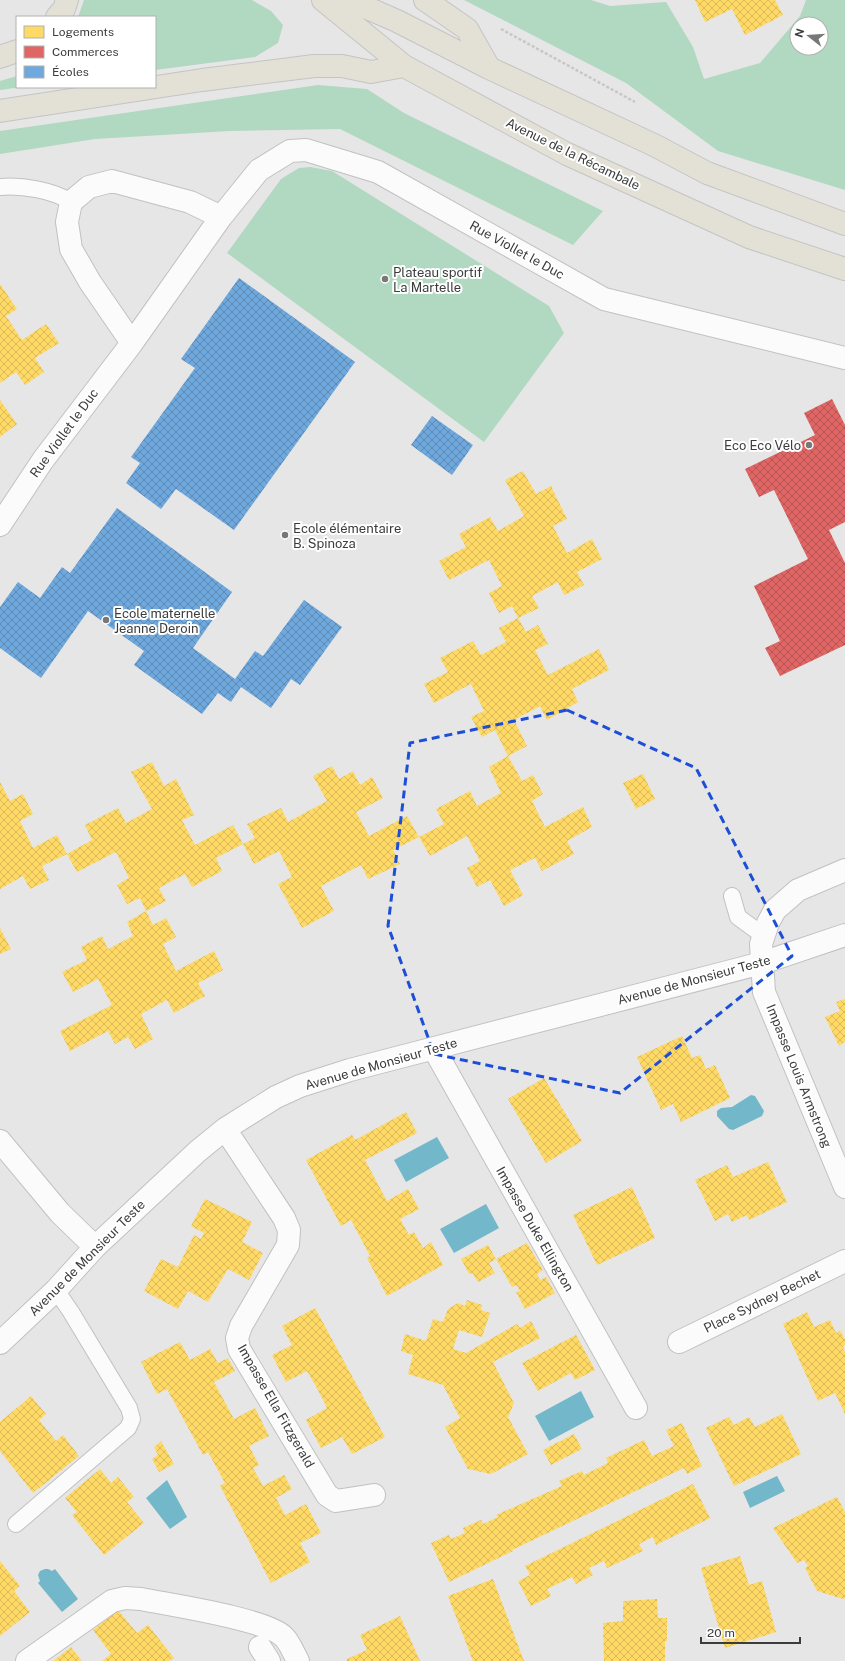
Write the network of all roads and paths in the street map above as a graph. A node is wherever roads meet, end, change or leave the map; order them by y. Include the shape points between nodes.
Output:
1 (67, 0) edge
2 (323, 0) edge
3 (349, 0) edge
4 (425, 0) edge
5 (58, 16) edge
6 (496, 27) dead end
7 (16, 51) edge
8 (0, 57) edge
9 (404, 66) junction
10 (489, 68) junction
11 (156, 87) edge
12 (150, 88) edge
13 (640, 105) dead end
14 (0, 111) edge
15 (0, 187) edge
16 (71, 202) junction
17 (221, 217) junction
18 (845, 224) edge
19 (845, 269) edge
20 (132, 343) junction
21 (845, 358) edge
22 (0, 525) edge
23 (845, 870) edge
24 (732, 896) dead end
25 (845, 935) edge
26 (764, 936) junction
27 (762, 963) junction
28 (434, 1049) junction
29 (225, 1129) junction
30 (0, 1141) edge
31 (845, 1187) edge
32 (95, 1247) junction
33 (845, 1261) edge
34 (56, 1290) junction
35 (679, 1342) dead end
36 (0, 1343) edge
37 (636, 1408) dead end
38 (374, 1495) dead end
39 (16, 1524) dead end
40 (27, 1661) edge
41 (298, 1661) edge

1 - 5 main road
2 - 9 main road, Avenue de la Récambale
3 - 10 main road via 397,21
4 - 10 main road via 467,29
6 - 13 path
7 - 8 main road
9 - 11 main road via 371,72 342,66 314,66
9 - 19 main road, Avenue de la Récambale via 582,160 749,237
10 - 18 main road via 654,145 707,173
12 - 14 main road
15 - 16 lane via 42,190 62,196
16 - 17 street via 89,187 112,181 190,202
16 - 20 street via 67,222 71,249 90,282
17 - 20 street, Rue Viollet le Duc
17 - 21 street, Rue Viollet le Duc via 259,170 290,151 306,150 378,172 604,299
20 - 22 street, Rue Viollet le Duc via 43,460
23 - 26 street via 798,890 775,910
24 - 26 lane via 738,918
25 - 27 street, Avenue de Monsieur Teste
26 - 27 street via 761,944
27 - 28 street, Avenue de Monsieur Teste
27 - 31 street, Impasse Louis Armstrong via 764,992
28 - 29 street, Avenue de Monsieur Teste via 350,1070 300,1086 276,1096
28 - 37 street, Impasse Duke Ellington
29 - 32 street, Avenue de Monsieur Teste
29 - 38 street, Impasse Ella Fitzgerald via 284,1218 289,1230 288,1246 241,1326 237,1338 239,1349 327,1495 336,1501
30 - 32 street via 60,1214
32 - 34 street, Avenue de Monsieur Teste
33 - 35 street, Place Sydney Bechet
34 - 36 street, Avenue de Monsieur Teste
34 - 39 lane via 129,1408 132,1419 128,1428
40 - 41 street via 112,1601 125,1598 148,1600 264,1626 284,1637

